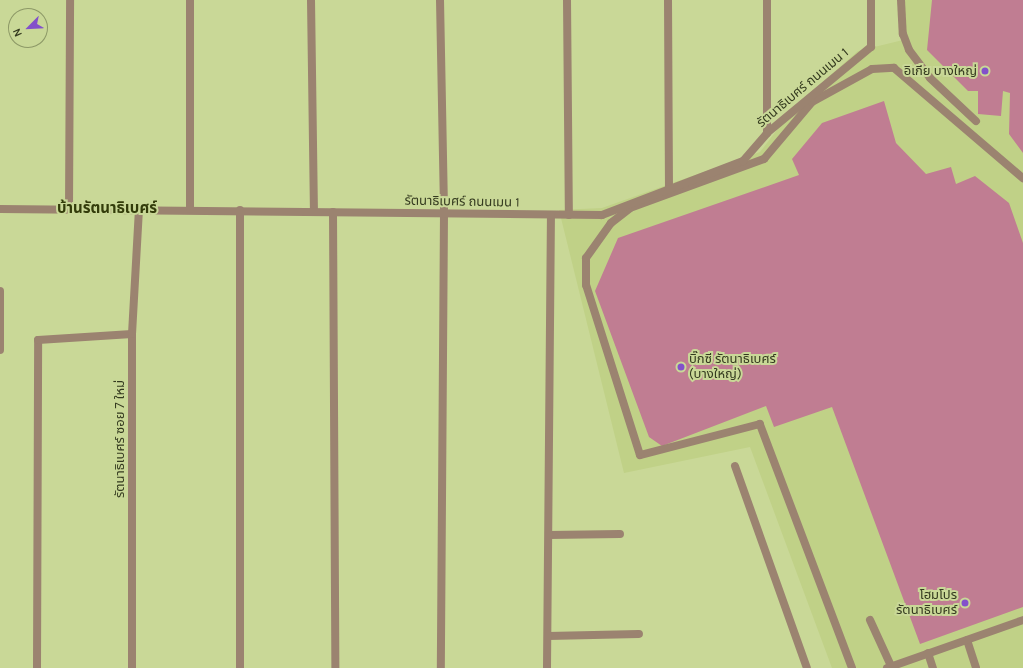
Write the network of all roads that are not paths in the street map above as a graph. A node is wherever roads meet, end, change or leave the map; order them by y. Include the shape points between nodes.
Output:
1 (70, 0) edge
2 (190, 0) edge
3 (310, 0) edge
4 (440, 0) edge
5 (567, 0) edge
6 (668, 0) edge
7 (767, 0) edge
8 (871, 0) edge
9 (901, 0) edge
10 (976, 121) dead end
11 (767, 133) junction
12 (1020, 172) edge
13 (1023, 178) edge
14 (669, 189) junction
15 (0, 209) edge
16 (69, 209) junction
17 (139, 209) junction
18 (190, 210) junction
19 (240, 210) junction
20 (314, 211) junction
21 (333, 212) junction
22 (444, 213) junction
23 (551, 215) junction
24 (569, 215) junction
25 (0, 291) edge
26 (132, 334) junction
27 (0, 350) edge
28 (735, 466) dead end
29 (620, 534) dead end
30 (549, 535) junction
31 (870, 620) dead end
32 (1023, 620) edge
33 (639, 634) dead end
34 (548, 636) junction
35 (967, 640) junction
36 (928, 653) junction
37 (890, 667) edge
38 (37, 668) edge
39 (132, 668) edge
40 (240, 668) edge
41 (335, 668) edge
42 (441, 668) edge
43 (547, 668) edge
44 (807, 668) edge
45 (852, 668) edge
46 (933, 668) edge
47 (976, 668) edge

1 - 16 street
2 - 18 street
3 - 20 street
4 - 22 street
5 - 24 street
6 - 14 street
7 - 11 street
8 - 11 street, รัตนาธิเบศร์ ถนนเมน 1 via 871,47
9 - 10 street via 903,34 909,50 930,78
11 - 14 street, รัตนาธิเบศร์ ถนนเมน 1 via 743,161
12 - 13 street
12 - 45 street via 894,68 872,69 812,102 764,159 630,208 611,223 586,258 586,285 640,455 760,424
14 - 24 street, รัตนาธิเบศร์ ถนนเมน 1 via 602,215
15 - 16 street, รัตนาธิเบศร์ ถนนเมน 1
16 - 17 street, รัตนาธิเบศร์ ถนนเมน 1
17 - 18 street, รัตนาธิเบศร์ ถนนเมน 1
17 - 26 street, รัตนาธิเบศร์ ซอย 7 ใหม่
18 - 19 street, รัตนาธิเบศร์ ถนนเมน 1
19 - 20 street, รัตนาธิเบศร์ ถนนเมน 1
19 - 40 street
20 - 21 street, รัตนาธิเบศร์ ถนนเมน 1
21 - 22 street, รัตนาธิเบศร์ ถนนเมน 1
21 - 41 street
22 - 23 street, รัตนาธิเบศร์ ถนนเมน 1
22 - 42 street
23 - 24 street, รัตนาธิเบศร์ ถนนเมน 1
23 - 30 street
25 - 27 street
26 - 38 street via 38,340
26 - 39 street, รัตนาธิเบศร์ ซอย 7 ใหม่
28 - 44 street
29 - 30 street
30 - 34 street
31 - 37 street
32 - 35 street
33 - 34 street
34 - 43 street
35 - 36 street
35 - 47 street
36 - 37 street
36 - 46 street

